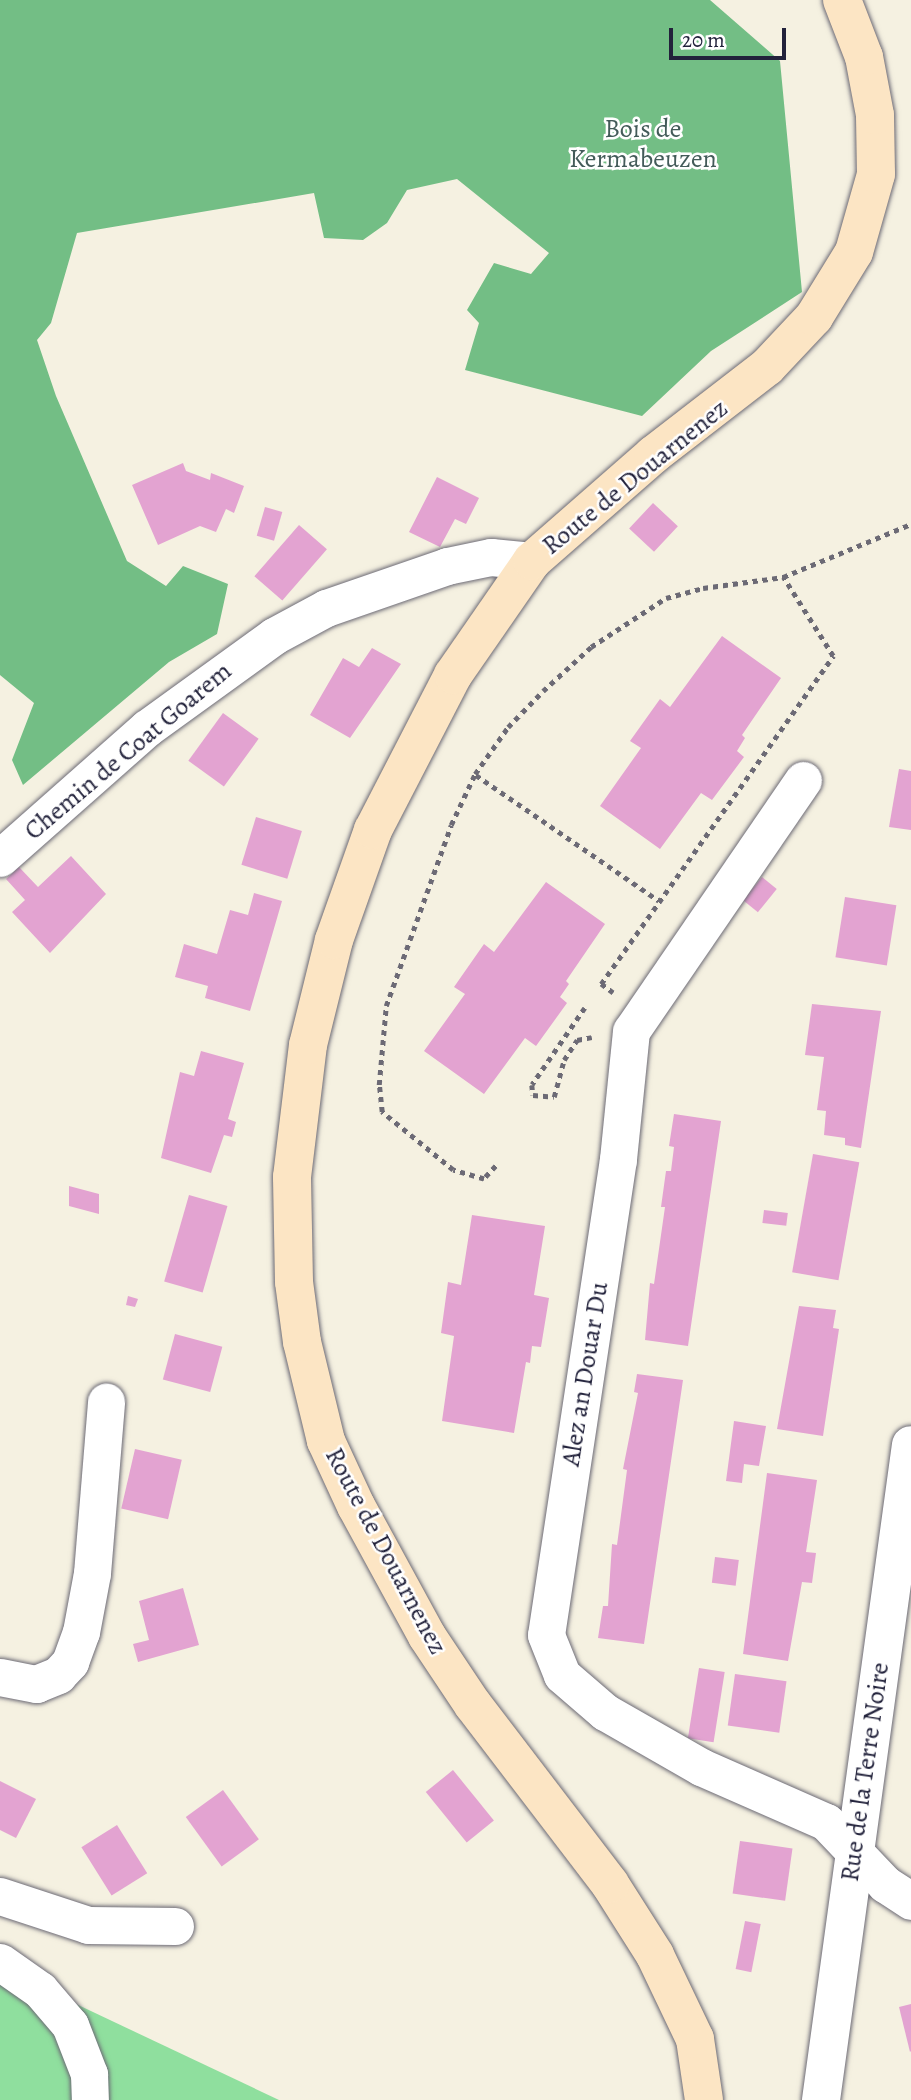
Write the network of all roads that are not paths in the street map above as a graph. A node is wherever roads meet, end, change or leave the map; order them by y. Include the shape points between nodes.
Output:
1 (842, 0) edge
2 (533, 561) junction
3 (803, 780) dead end
4 (0, 858) edge
5 (106, 1402) dead end
6 (911, 1444) edge
7 (900, 1603) edge
8 (0, 1676) edge
9 (853, 1850) junction
10 (0, 1896) edge
11 (911, 1901) edge
12 (175, 1926) dead end
13 (0, 1962) edge
14 (90, 2100) edge
15 (704, 2100) edge
16 (821, 2100) edge

1 - 2 main road, Route de Douarnenez via 856,30 871,87 876,163 864,227 839,283 767,368 653,455
2 - 4 street, Chemin de Coat Goarem via 491,557 447,566 326,608 274,636 147,728
2 - 15 main road, Route de Douarnenez via 494,612 421,733 373,830 338,928 308,1045 297,1114 292,1177 295,1282 315,1403 356,1506 427,1636 473,1705 610,1884 655,1955 695,2039
3 - 9 street, Alez an Douar Du via 631,1031 613,1195 546,1635 562,1675 605,1712 701,1767 818,1818
5 - 8 street via 92,1573 81,1632 69,1662 58,1675 36,1685
6 - 7 street, Rue de la Terre Noire
7 - 9 street, Rue de la Terre Noire
9 - 11 street, Alez an Douar Du via 885,1884
9 - 16 street, Rue de la Terre Noire
10 - 12 street via 88,1925
13 - 14 street via 40,1990 66,2019 89,2074

